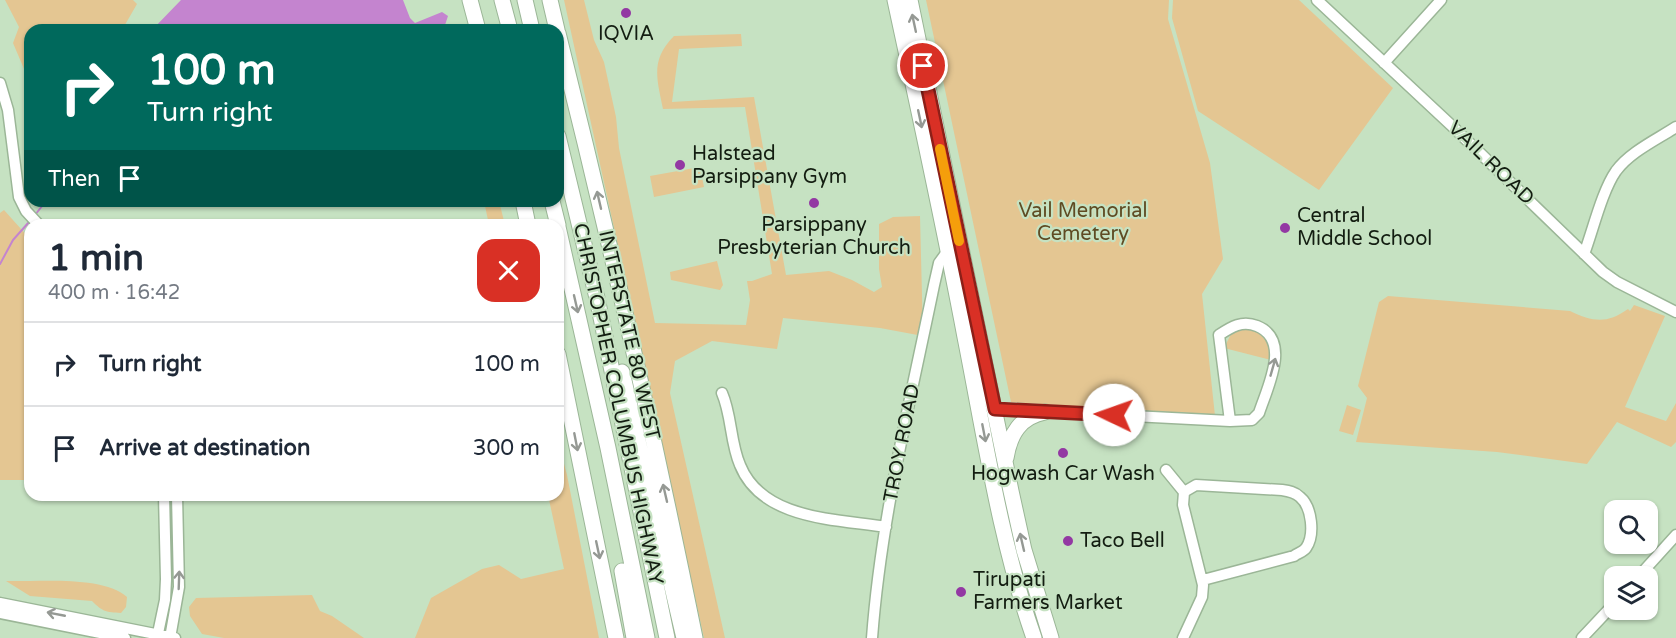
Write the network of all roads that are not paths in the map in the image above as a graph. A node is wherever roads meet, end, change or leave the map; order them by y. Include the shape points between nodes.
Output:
1 (470, 0) edge
2 (502, 0) edge
3 (525, 0) edge
4 (550, 0) edge
5 (895, 0) edge
6 (910, 0) edge
7 (1317, 0) edge
8 (1441, 0) edge
9 (476, 24) edge
10 (508, 24) edge
11 (531, 24) edge
12 (556, 24) edge
13 (564, 56) edge
14 (1384, 63) junction
15 (0, 83) edge
16 (1676, 127) edge
17 (564, 161) edge
18 (24, 207) edge
19 (24, 207) edge
20 (33, 219) edge
21 (947, 252) junction
22 (564, 253) edge
23 (1584, 254) junction
24 (597, 298) junction
25 (1676, 312) edge
26 (962, 318) junction
27 (564, 383) edge
28 (722, 393) dead end
29 (995, 409) junction
30 (1045, 412) junction
31 (1230, 421) junction
32 (608, 448) junction
33 (1006, 461) junction
34 (1166, 470) dead end
35 (1184, 492) junction
36 (164, 501) edge
37 (177, 501) edge
38 (886, 527) junction
39 (1676, 535) edge
40 (1648, 566) edge
41 (1203, 580) junction
42 (0, 603) edge
43 (0, 613) edge
44 (1604, 615) edge
45 (158, 636) edge
46 (125, 638) edge
47 (172, 638) edge
48 (616, 638) edge
49 (634, 638) edge
50 (646, 638) edge
51 (667, 638) edge
52 (684, 638) edge
53 (694, 638) edge
54 (873, 638) edge
55 (1034, 638) edge
56 (1051, 638) edge
57 (1183, 638) edge
58 (1582, 638) edge

1 - 9 highway
2 - 10 highway
3 - 11 highway
4 - 12 highway, INTERSTATE 80 WEST
5 -> 21 highway
29 -> 6 highway
7 - 14 street, VAIL ROAD
8 - 14 street
53 -> 13 highway, INTERSTATE 80 WEST via 673,528
14 - 23 street, VAIL ROAD
15 - 18 street via 8,110 19,197
16 - 23 street via 1616,171
17 - 24 highway, CHRISTOPHER COLUMBUS HIGHWAY
19 - 20 street
21 - 26 highway
21 - 38 street, TROY ROAD via 939,264 934,285
22 -> 32 highway, CHRISTOPHER COLUMBUS HIGHWAY
23 - 25 street, VAIL ROAD via 1617,282
24 - 51 highway, CHRISTOPHER COLUMBUS HIGHWAY
24 - 52 highway via 612,328
26 - 29 highway via 982,389 989,407
26 -> 55 highway via 1005,538
27 -> 48 highway
28 - 38 street via 740,464 764,496 794,511
29 - 30 street
29 - 33 highway
30 - 31 street
30 - 33 highway via 1032,415 1021,424 1011,439
31 -> 31 street via 1252,420 1259,413 1276,351 1266,331 1243,323 1219,335
32 - 49 highway via 602,466
32 - 50 highway, CHRISTOPHER COLUMBUS HIGHWAY
56 -> 33 highway via 1024,550
34 - 35 street
35 - 41 street via 1182,505
35 - 41 street via 1196,485 1282,490 1298,495 1309,513 1310,536 1302,552
36 - 45 street via 166,579
47 -> 37 street via 180,578
38 - 54 street, TROY ROAD
39 - 40 street
41 - 57 street via 1202,597
45 -> 42 street
43 - 46 street
44 - 58 street
45 - 47 street

